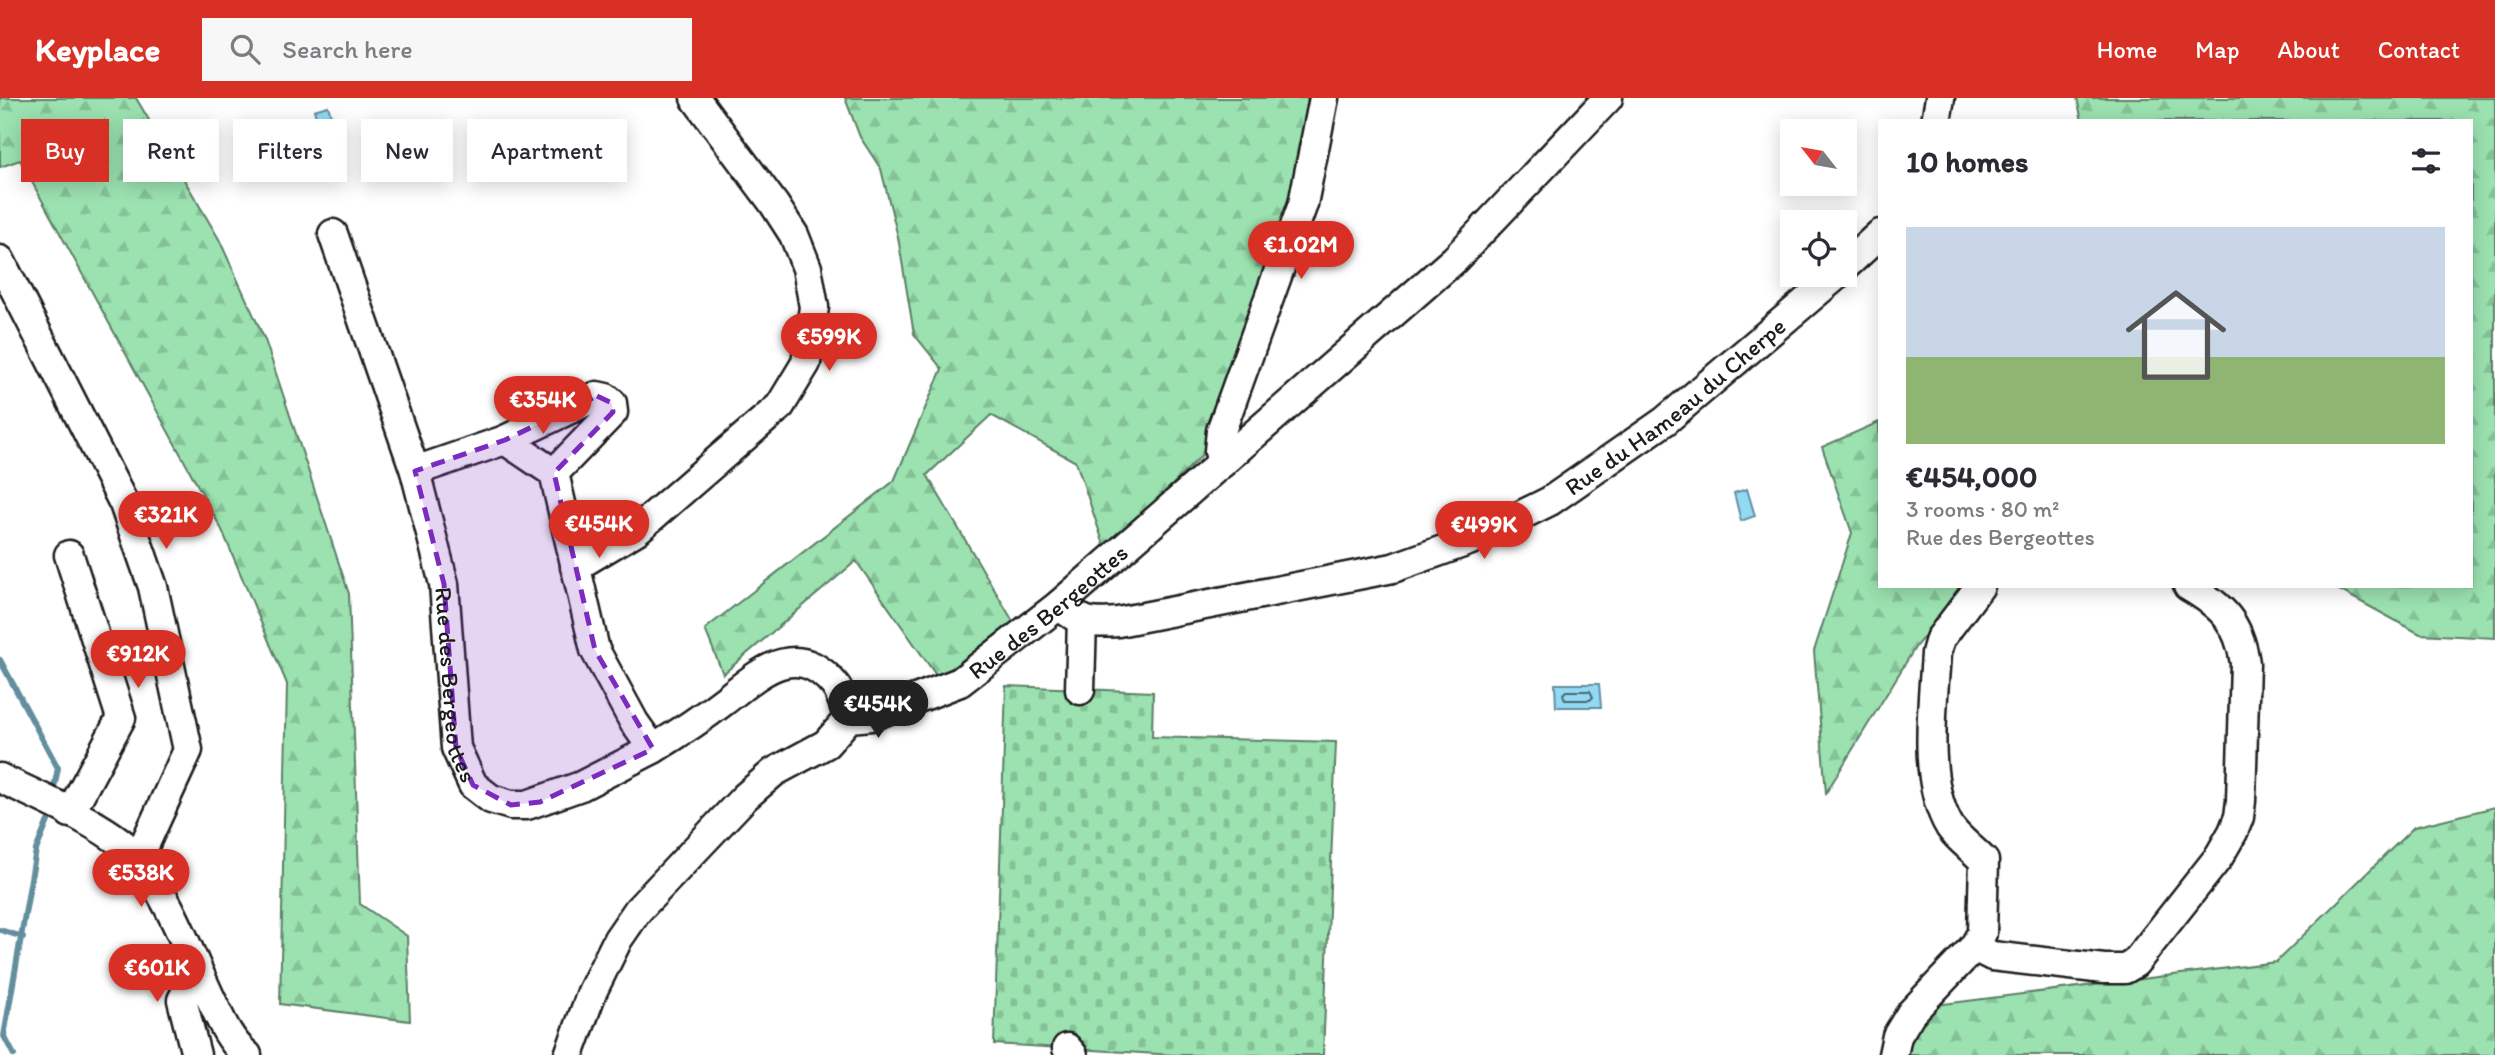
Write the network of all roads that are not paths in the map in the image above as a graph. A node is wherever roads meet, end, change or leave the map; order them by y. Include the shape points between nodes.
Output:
1 (695, 98) edge
2 (1324, 98) edge
3 (1608, 98) edge
4 (1940, 98) edge
5 (1936, 119) edge
6 (333, 234) dead end
7 (1878, 236) edge
8 (1857, 255) edge
9 (0, 260) edge
10 (1823, 287) edge
11 (505, 440) junction
12 (1222, 463) junction
13 (415, 471) junction
14 (554, 473) junction
15 (69, 555) dead end
16 (575, 567) junction
17 (1978, 588) edge
18 (2191, 588) edge
19 (1071, 612) junction
20 (1080, 690) dead end
21 (849, 718) junction
22 (653, 749) junction
23 (0, 778) edge
24 (70, 813) junction
25 (138, 859) junction
26 (1974, 947) junction
27 (201, 978) junction
28 (196, 1055) edge
29 (247, 1055) edge
30 (569, 1055) edge
31 (1893, 1055) edge

1 - 16 street via 794,235 807,268 814,307 806,363 780,406 636,530
2 - 12 street via 1303,204 1221,431
3 - 12 street via 1455,259
4 - 5 street
6 - 13 street, Rue des Bergeottes
7 - 8 street
9 - 25 street via 124,504 153,587 188,751
10 - 19 street, Rue du Hameau du Cherpe via 1665,421 1550,501 1471,540 1393,568 1118,622 1092,624
11 - 13 street
11 - 14 street
11 - 14 street via 597,396 606,398 613,412
12 - 19 street, Rue des Bergeottes
13 - 22 street, Rue des Bergeottes via 444,584 456,748 473,785 491,799 527,805 581,786
14 - 16 street
15 - 24 street via 121,718
16 - 22 street via 595,650
17 - 26 street via 1940,639 1936,653 1932,756 1936,795 1951,828 1984,861 1982,933
18 - 26 street via 2224,611 2235,627 2245,663 2241,801 2233,832 2218,858 2125,969 1993,956
19 - 20 street
19 - 21 street, Rue des Bergeottes via 960,682 871,716
21 - 22 street, Rue des Bergeottes via 835,685 813,666 791,661 774,665
21 - 30 street via 826,744 774,772 745,797 638,910 592,992
23 - 24 street
24 - 25 street
25 - 27 street via 168,907
26 - 31 street via 1911,1013 1897,1036
27 - 28 street via 181,1000
27 - 29 street via 225,1028

